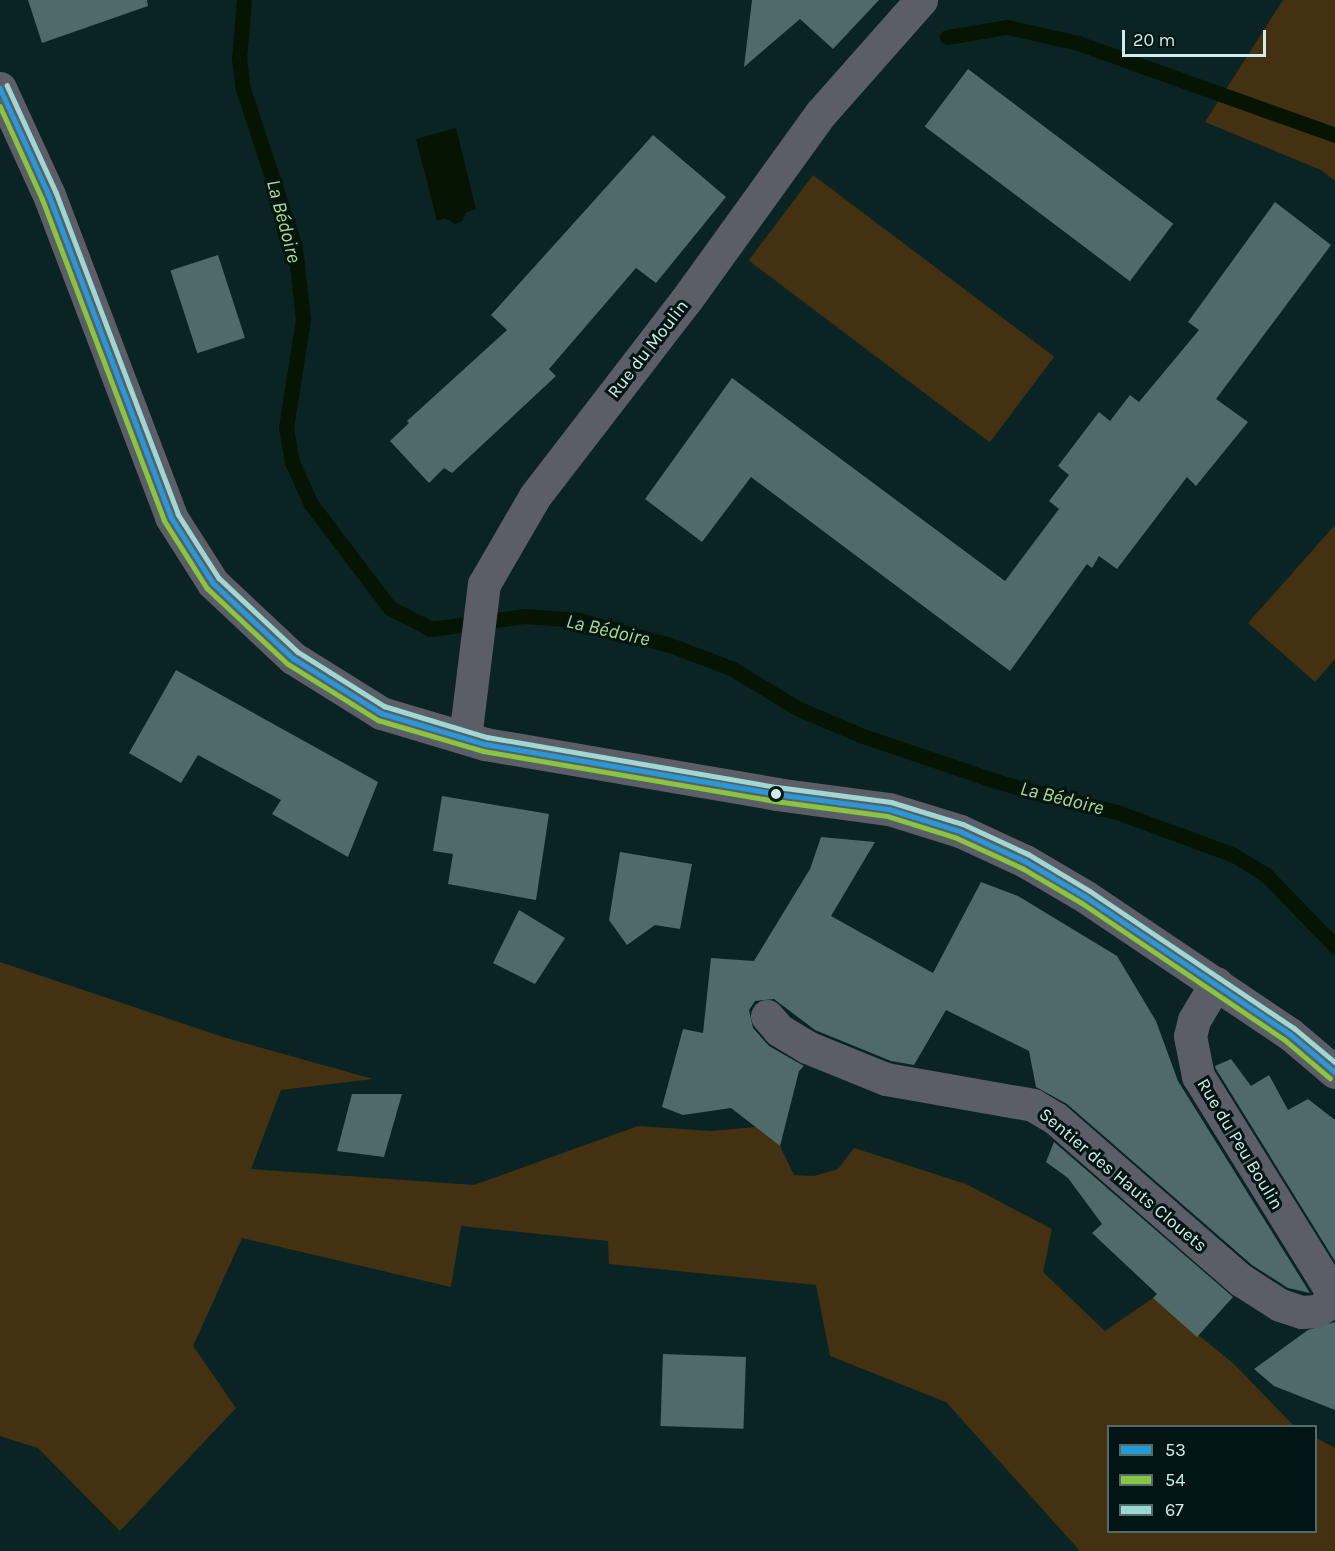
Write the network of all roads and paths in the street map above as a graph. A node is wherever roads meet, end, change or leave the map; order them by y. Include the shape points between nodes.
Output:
1 (921, 0) edge
2 (0, 88) edge
3 (465, 738) junction
4 (1216, 983) junction
5 (767, 1016) dead end
6 (1335, 1072) edge
7 (1335, 1298) edge

1 - 3 street, Rue du Moulin via 821,113 686,300 535,496 484,584
2 - 3 street via 49,195 171,517 213,583 293,658 371,707
3 - 4 street via 776,794 889,809 960,831 1025,861 1086,897
4 - 6 street
4 - 7 street, Rue du Peu Boulin via 1194,1020 1190,1036 1198,1076
5 - 7 street, Sentier des Hauts Clouets via 779,1030 807,1047 886,1079 1033,1105 1055,1118 1241,1280 1280,1305 1302,1312 1317,1311

